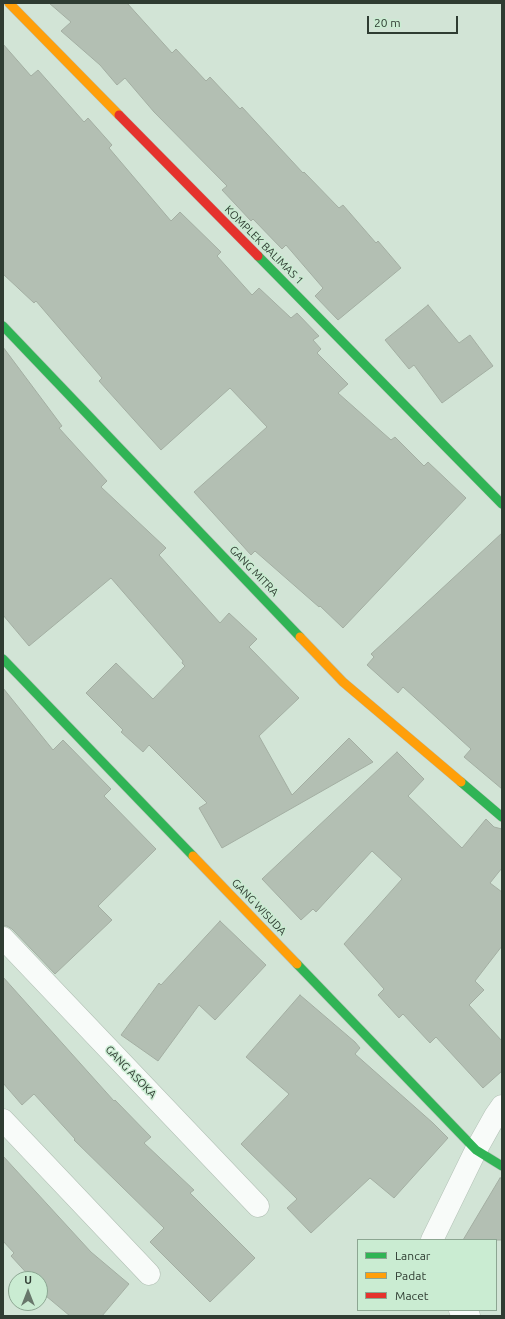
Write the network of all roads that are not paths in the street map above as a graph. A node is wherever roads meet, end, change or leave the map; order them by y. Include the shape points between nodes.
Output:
1 (9, 3) edge
2 (3, 326) edge
3 (502, 504) edge
4 (3, 659) edge
5 (502, 817) edge
6 (3, 938) edge
7 (502, 1106) edge
8 (3, 1120) edge
9 (476, 1150) junction
10 (502, 1166) edge
11 (258, 1206) dead end
12 (432, 1239) edge
13 (149, 1274) dead end

1 - 3 street, KOMPLEK BALIMAS 1
2 - 5 street, GANG MITRA via 343,682
4 - 9 street, GANG WISUDA
6 - 11 street, GANG ASOKA
7 - 9 street
8 - 13 street
9 - 10 street, GANG WISUDA
9 - 12 street

